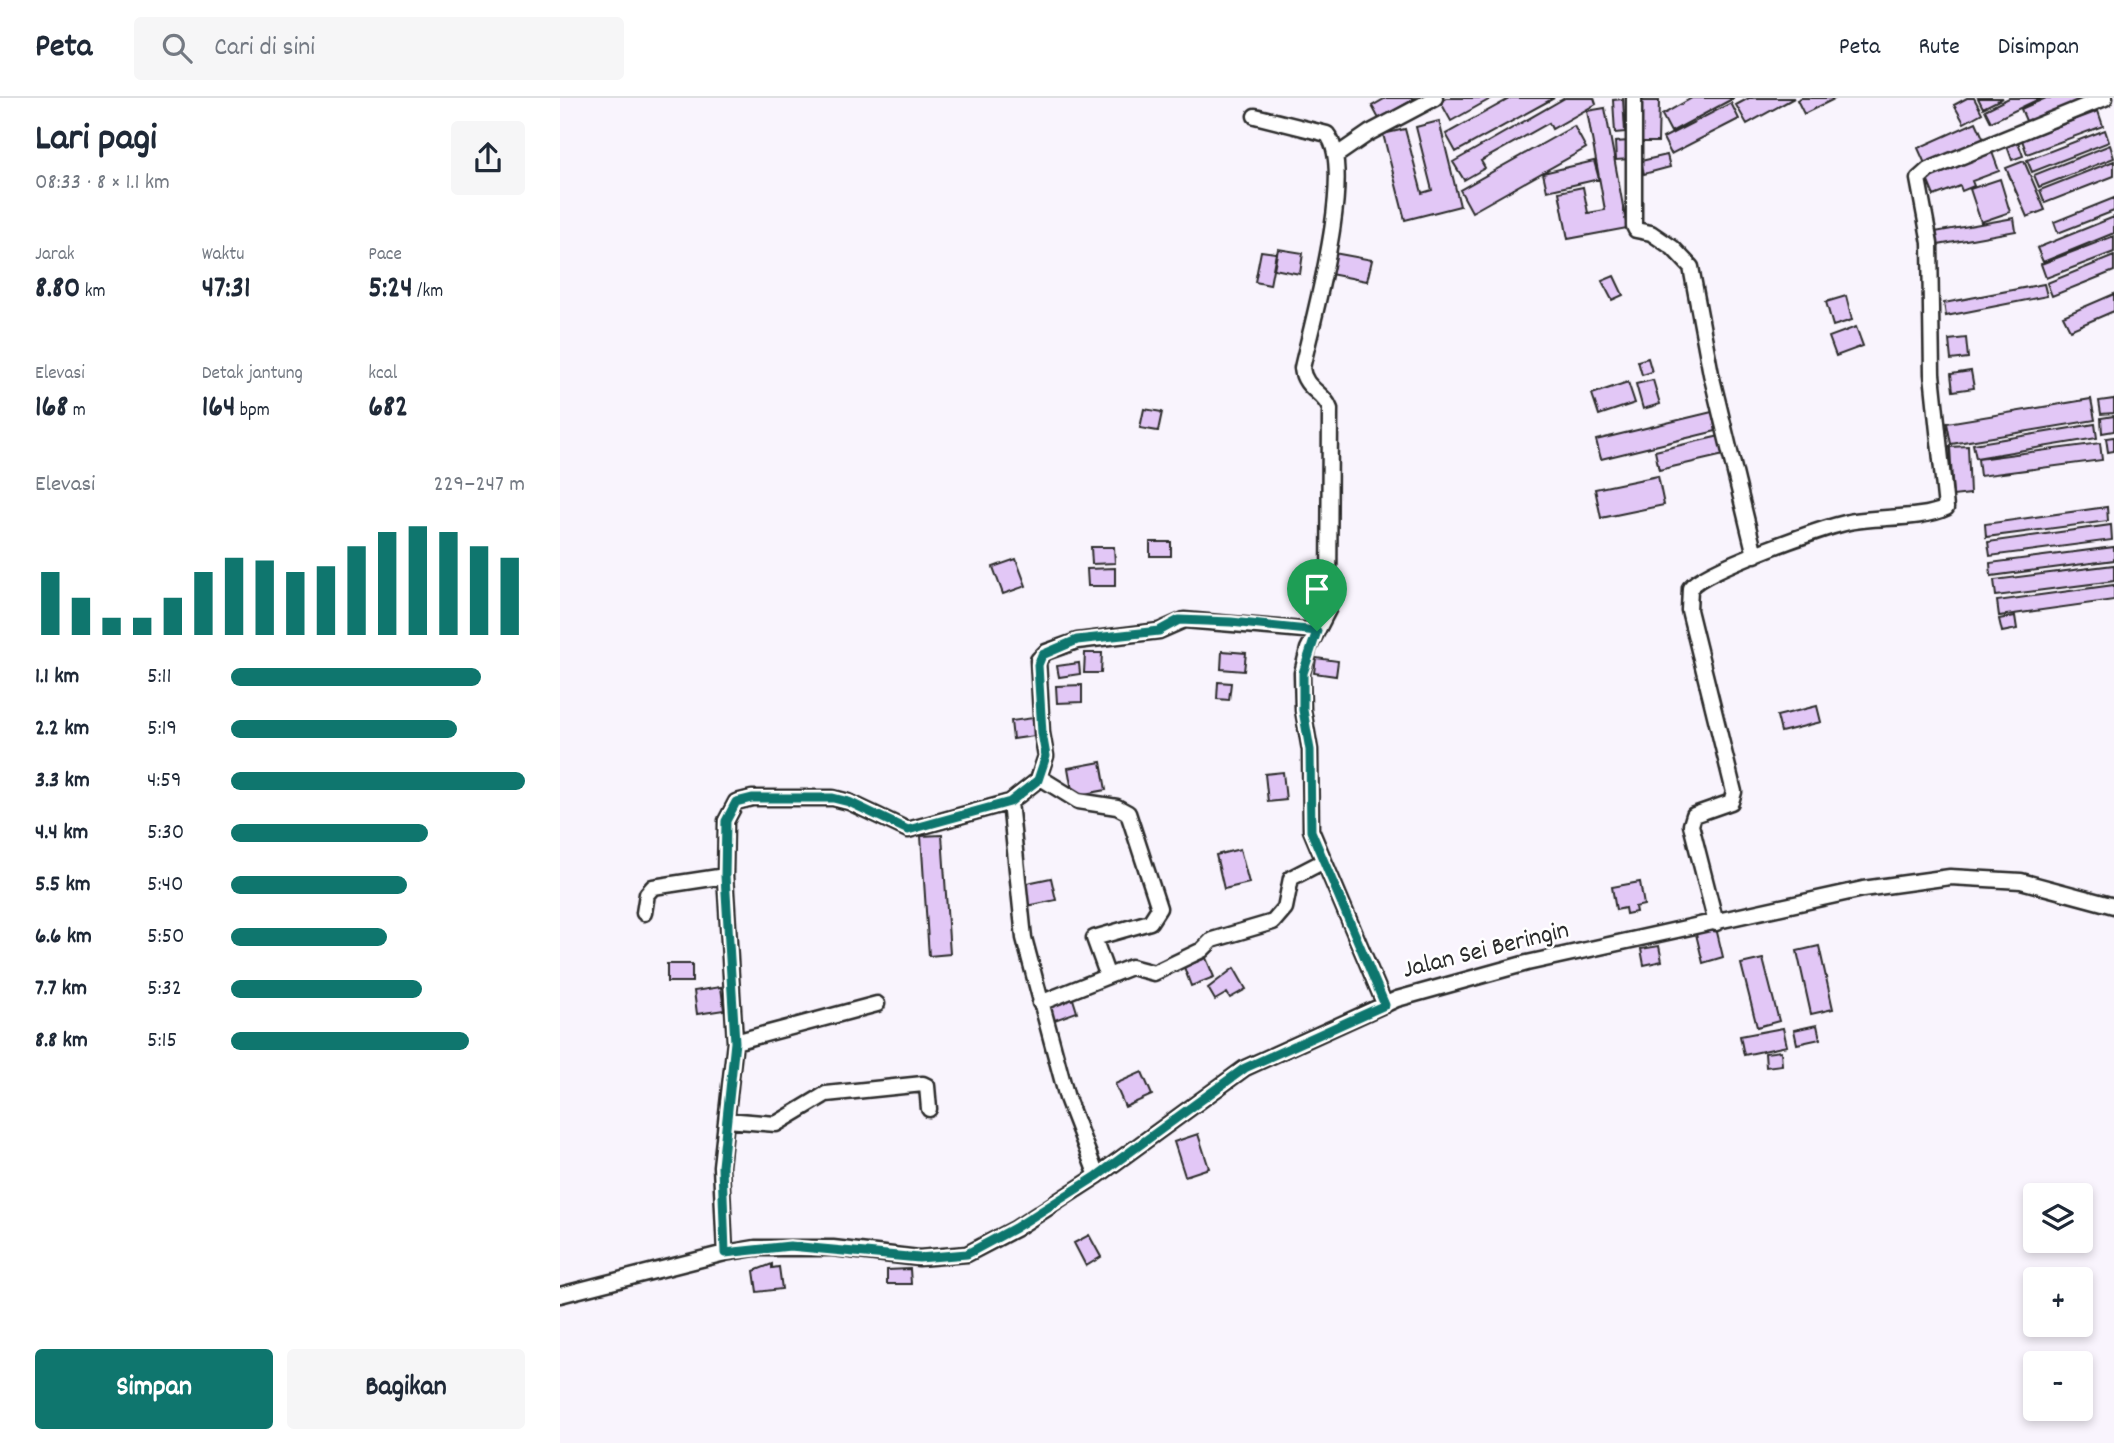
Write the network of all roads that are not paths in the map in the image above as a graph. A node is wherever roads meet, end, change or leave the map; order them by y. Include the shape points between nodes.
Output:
1 (1435, 98) edge
2 (1634, 98) edge
3 (2105, 98) edge
4 (1255, 116) dead end
5 (1337, 155) junction
6 (1755, 555) junction
7 (1317, 631) junction
8 (1039, 778) junction
9 (1010, 802) junction
10 (1324, 861) junction
11 (725, 876) junction
12 (2114, 906) edge
13 (644, 913) dead end
14 (1716, 923) junction
15 (1107, 974) junction
16 (1040, 1003) junction
17 (877, 1004) dead end
18 (1385, 1005) junction
19 (735, 1042) junction
20 (929, 1109) dead end
21 (727, 1119) junction
22 (1097, 1176) junction
23 (725, 1253) junction
24 (560, 1295) edge

1 - 5 street
2 - 6 street via 1634,226 1673,248 1691,267 1711,374
3 - 6 street via 1928,170 1918,179 1930,243 1932,374 1946,508 1849,522
4 - 5 street via 1327,135
5 - 7 street via 1334,219 1302,368 1305,382 1330,409 1329,608
6 - 14 street via 1702,577 1688,593 1734,792 1731,802 1694,815 1691,825
7 - 8 street via 1184,620 1159,631 1077,640 1046,652 1038,660 1046,756
7 - 10 street via 1303,673 1303,710 1310,750 1311,831
8 - 9 street
8 - 15 street via 1078,802 1128,813 1159,908 1150,922 1094,938
9 - 11 street via 908,830 833,798 740,799 727,816
9 - 16 street via 1024,938
10 - 15 street via 1290,878 1285,908 1273,922 1212,940 1202,950 1154,974 1131,967
10 - 18 street
11 - 13 street via 653,887
11 - 19 street
12 - 14 street, Jalan Sei Beringin via 2021,881 1987,877 1913,881
14 - 18 street, Jalan Sei Beringin via 1527,963
15 - 16 street
16 - 22 street via 1067,1098
17 - 19 street
18 - 22 street, Jalan Sei Beringin via 1245,1068
19 - 21 street
20 - 21 street via 923,1084 826,1094 776,1124
21 - 23 street via 722,1166
22 - 23 street, Jalan Sei Beringin via 967,1254 919,1258 790,1246
23 - 24 street, Jalan Sei Beringin

